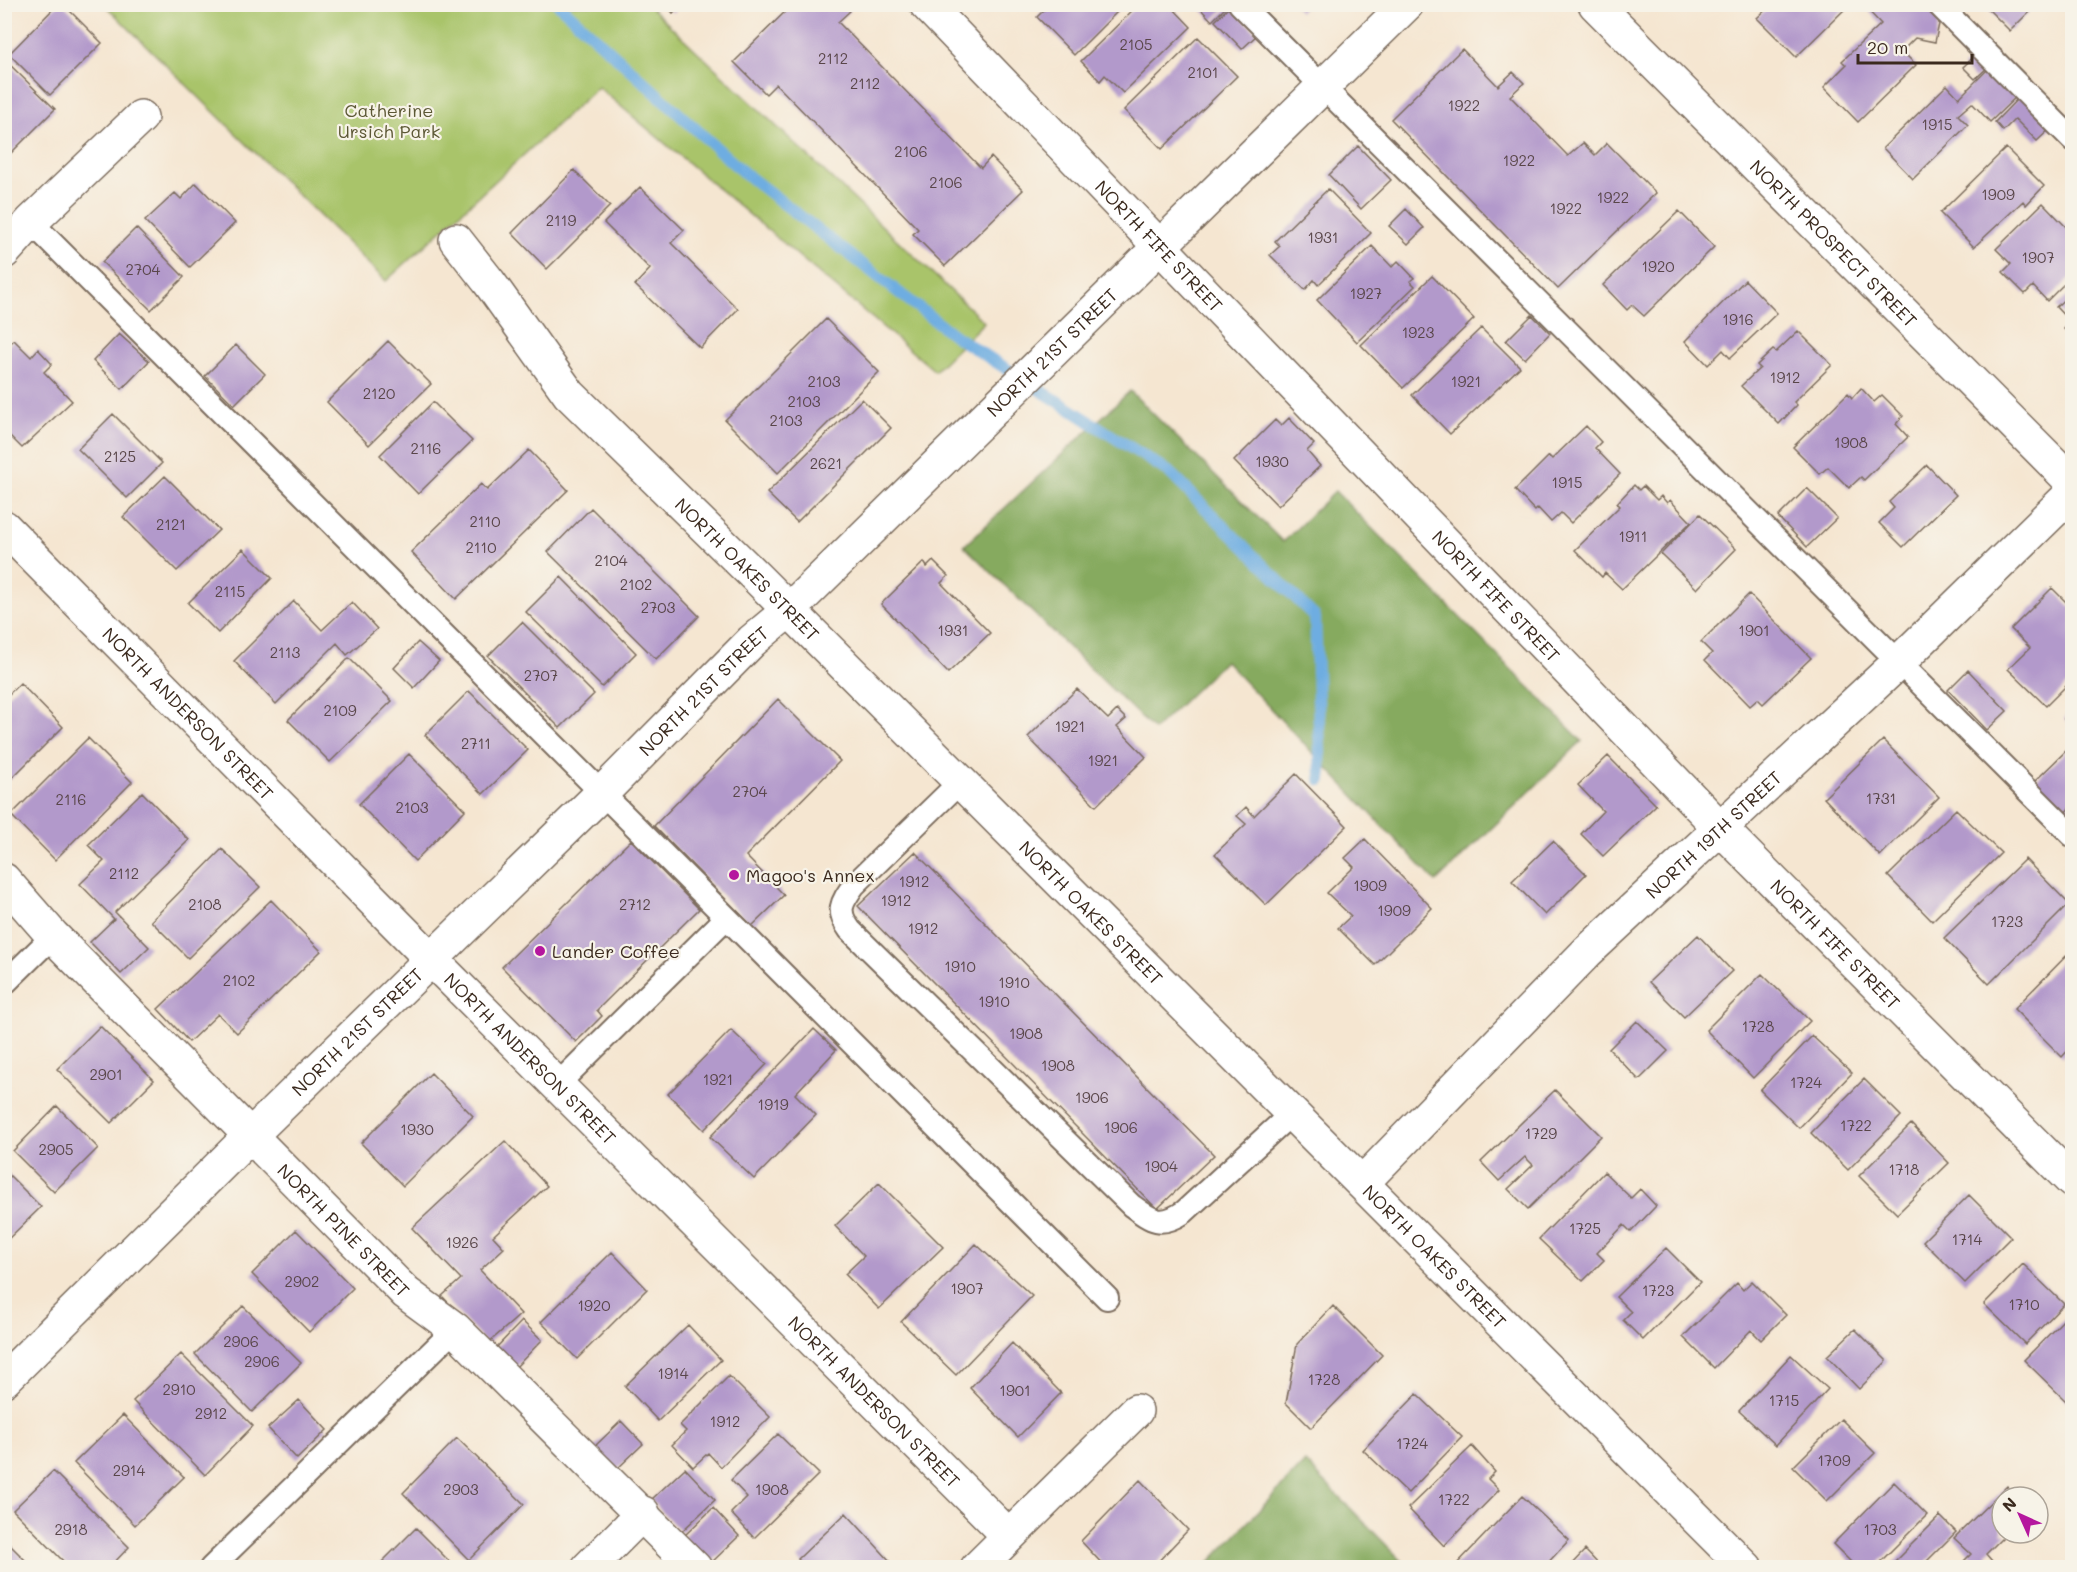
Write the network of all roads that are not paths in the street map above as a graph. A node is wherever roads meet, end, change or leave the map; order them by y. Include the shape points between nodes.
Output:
1 (926, 4) edge
2 (1240, 4) edge
3 (1407, 4) edge
4 (1595, 4) edge
5 (1938, 4) edge
6 (1323, 87) junction
7 (141, 117) dead end
8 (2073, 138) edge
9 (31, 222) junction
10 (456, 240) dead end
11 (4, 252) edge
12 (1151, 255) junction
13 (2073, 482) edge
14 (2073, 493) edge
15 (4, 527) edge
16 (789, 610) junction
17 (1899, 662) junction
18 (960, 782) junction
19 (601, 794) junction
20 (1720, 828) junction
21 (2073, 835) edge
22 (4, 880) edge
23 (726, 918) junction
24 (53, 936) junction
25 (432, 960) junction
26 (4, 984) edge
27 (557, 1085) junction
28 (1292, 1113) junction
29 (251, 1135) junction
30 (2073, 1180) edge
31 (1362, 1183) junction
32 (1107, 1298) dead end
33 (455, 1329) junction
34 (4, 1380) edge
35 (1136, 1411) dead end
36 (643, 1514) junction
37 (1009, 1536) junction
38 (212, 1568) edge
39 (588, 1568) edge
40 (695, 1568) edge
41 (977, 1568) edge
42 (1746, 1568) edge

1 - 12 street, NORTH FIFE STREET
2 - 6 lane
3 - 6 street, NORTH 21ST STREET
4 - 13 street, NORTH PROSPECT STREET
5 - 8 lane
6 - 12 street, NORTH 21ST STREET
6 - 17 lane
7 - 9 street
9 - 11 street
9 - 19 lane
10 - 16 street, NORTH OAKES STREET via 569,394
12 - 16 street, NORTH 21ST STREET
12 - 20 street, NORTH FIFE STREET
14 - 17 street, NORTH 19TH STREET
15 - 25 street, NORTH ANDERSON STREET
16 - 18 street, NORTH OAKES STREET
16 - 19 street, NORTH 21ST STREET via 752,641
17 - 20 street, NORTH 19TH STREET
17 - 21 lane
18 - 28 street, NORTH OAKES STREET
18 - 28 lane via 854,885 843,901 841,914 850,930 1149,1219 1161,1222 1184,1212
19 - 23 lane
19 - 25 street, NORTH 21ST STREET
20 - 30 street, NORTH FIFE STREET
20 - 31 street, NORTH 19TH STREET via 1587,952
22 - 24 street, NORTH PINE STREET
23 - 27 lane
23 - 32 lane
24 - 26 lane
24 - 29 street, NORTH PINE STREET
25 - 27 street, NORTH ANDERSON STREET
25 - 29 street, NORTH 21ST STREET
27 - 37 street, NORTH ANDERSON STREET
28 - 31 street, NORTH OAKES STREET
29 - 33 street, NORTH PINE STREET via 406,1293
29 - 34 street, NORTH 21ST STREET
31 - 42 street, NORTH OAKES STREET
33 - 36 street, NORTH PINE STREET
33 - 38 lane
35 - 37 street
36 - 39 street
36 - 40 street, NORTH PINE STREET
37 - 41 street

